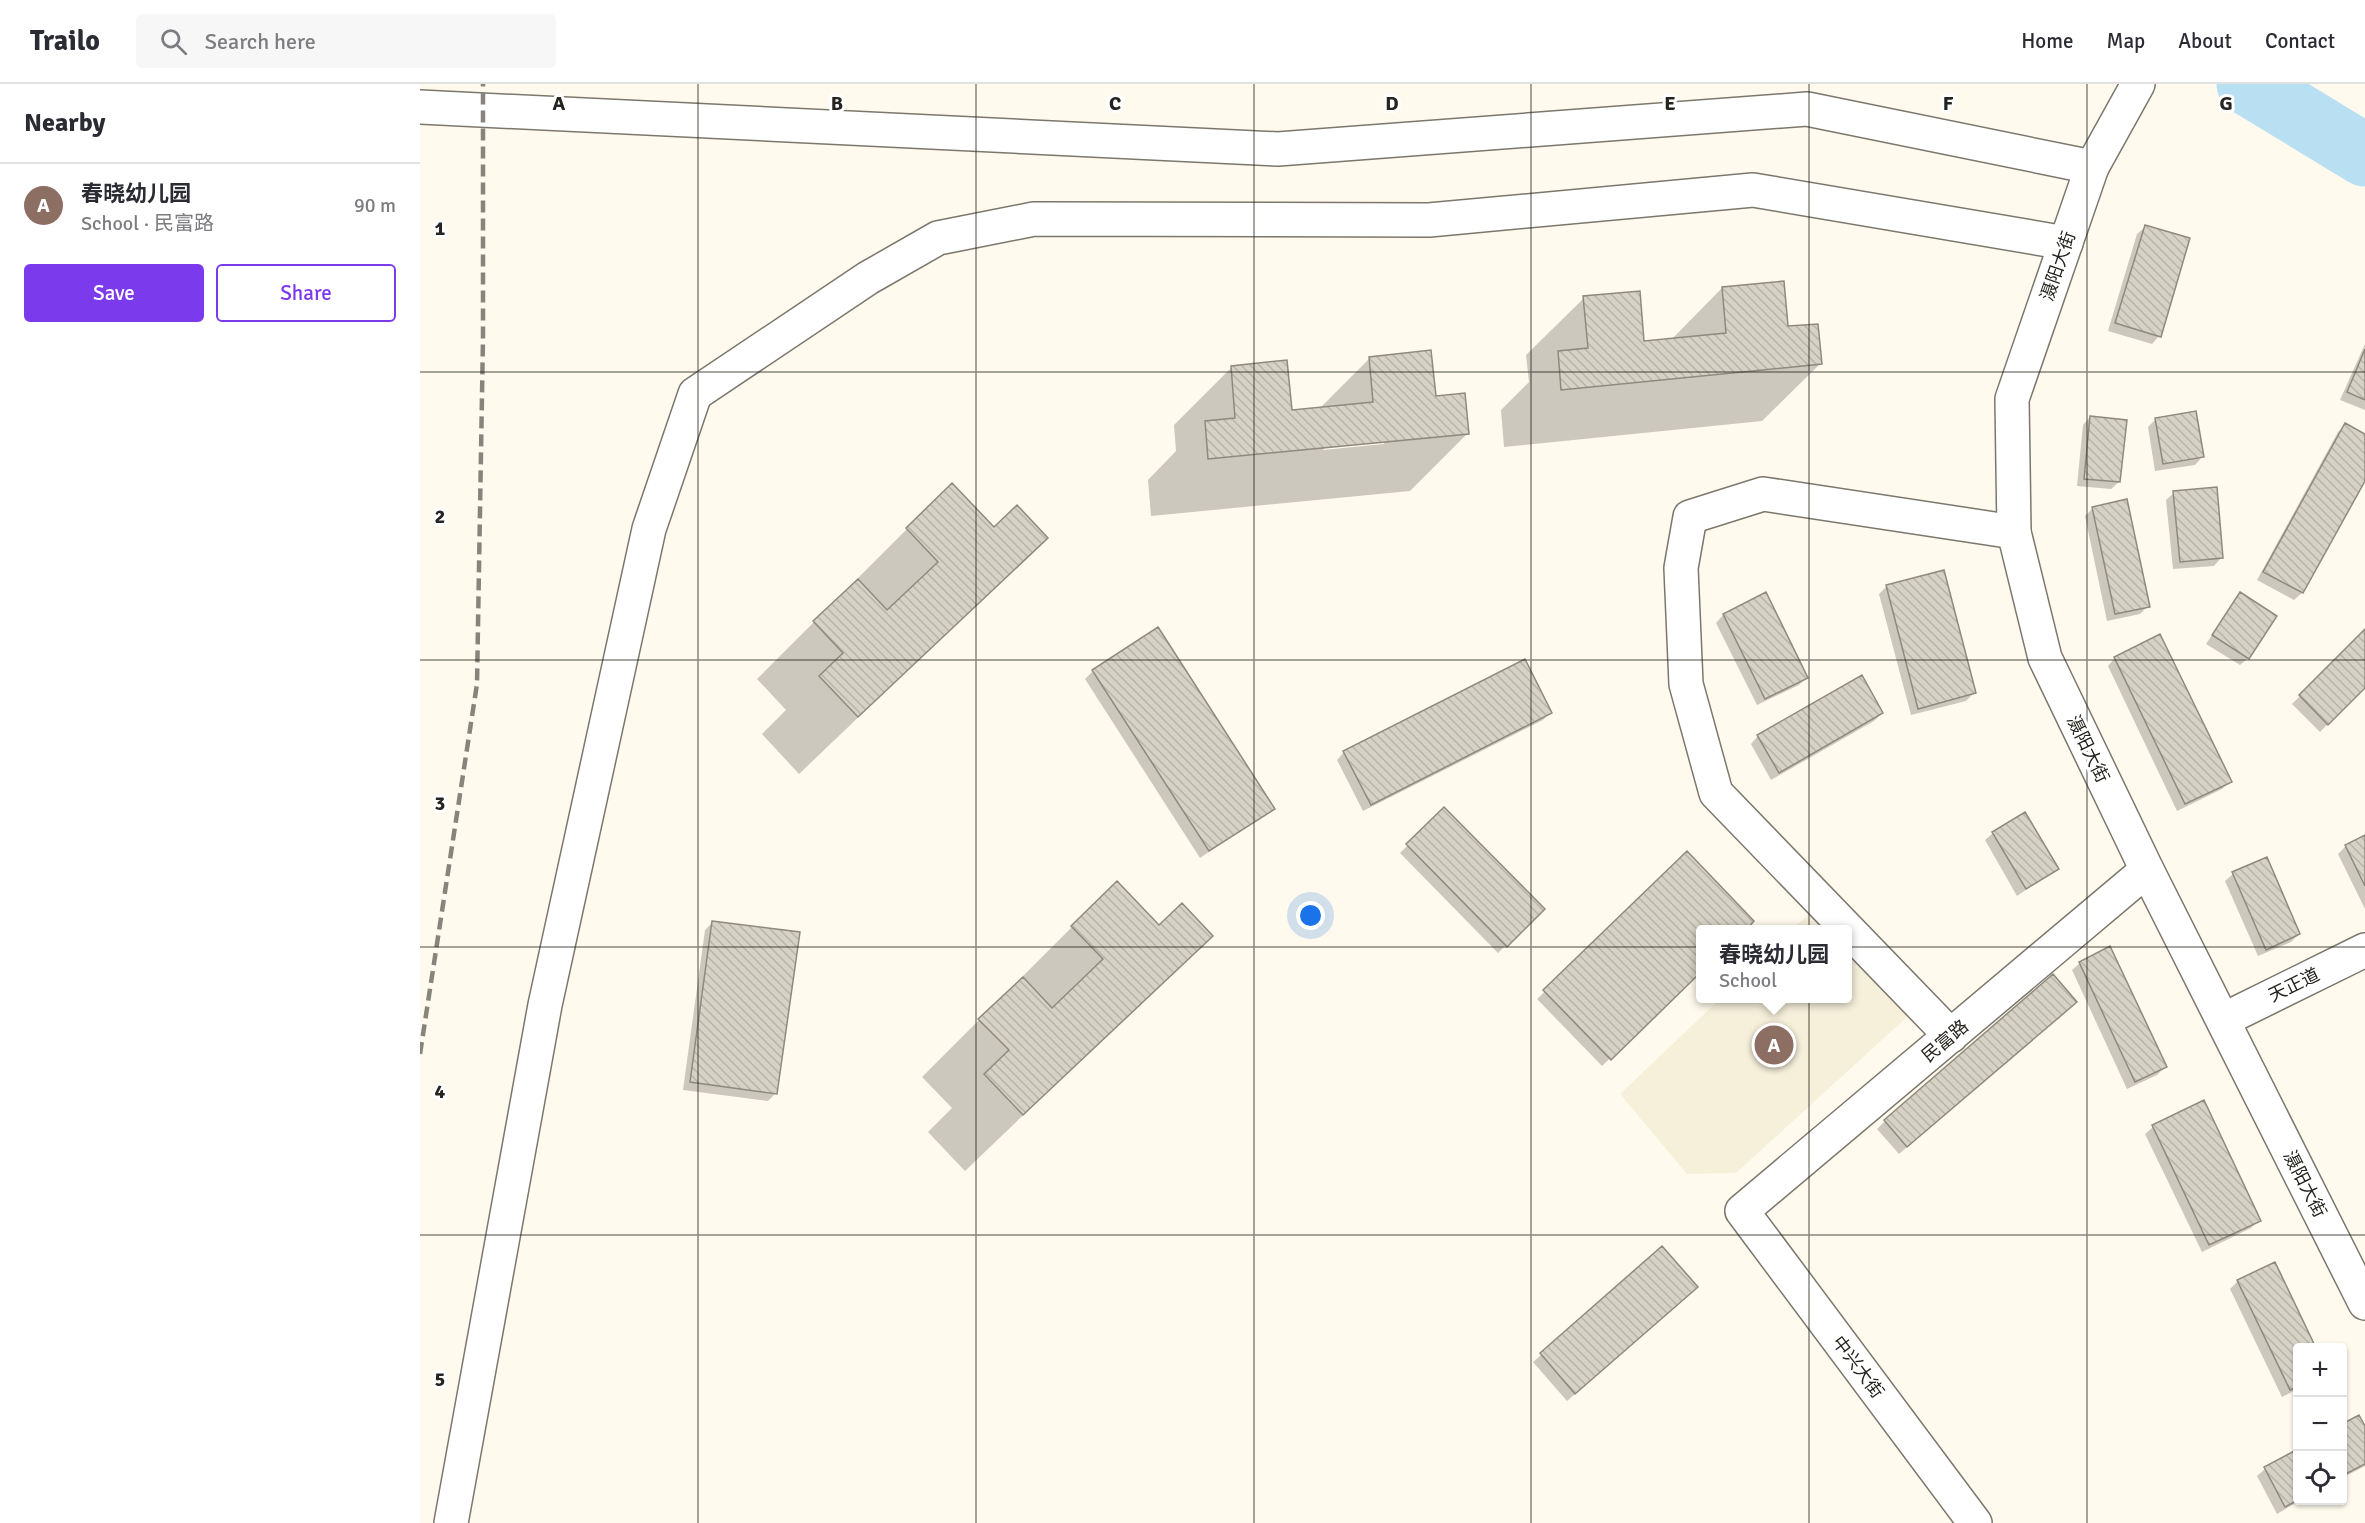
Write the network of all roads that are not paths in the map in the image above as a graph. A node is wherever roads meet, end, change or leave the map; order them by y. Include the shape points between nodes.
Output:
1 (2138, 84) edge
2 (420, 107) edge
3 (2095, 163) junction
4 (2066, 243) junction
5 (2014, 532) junction
6 (2147, 870) junction
7 (1844, 925) edge
8 (1852, 934) edge
9 (2365, 950) edge
10 (2223, 1020) junction
11 (1951, 1036) junction
12 (1742, 1211) joint
13 (2365, 1302) edge
14 (451, 1523) edge
15 (1975, 1523) edge

1 - 3 street, 滠阳大街
2 - 3 street via 1278,148 1807,109
3 - 4 street, 滠阳大街
4 - 5 street, 滠阳大街 via 2012,399
4 - 14 street via 1753,190 1429,220 1034,219 938,238 868,278 695,394 649,529 545,1005
5 - 6 street, 滠阳大街 via 2045,658
5 - 7 street via 1764,494 1690,518 1681,568 1686,684 1716,793
6 - 10 street, 滠阳大街
6 - 11 street, 民富路
8 - 11 street
9 - 10 street, 天正道
10 - 13 street, 滠阳大街
11 - 12 street, 民富路
12 - 15 street, 中兴大街

